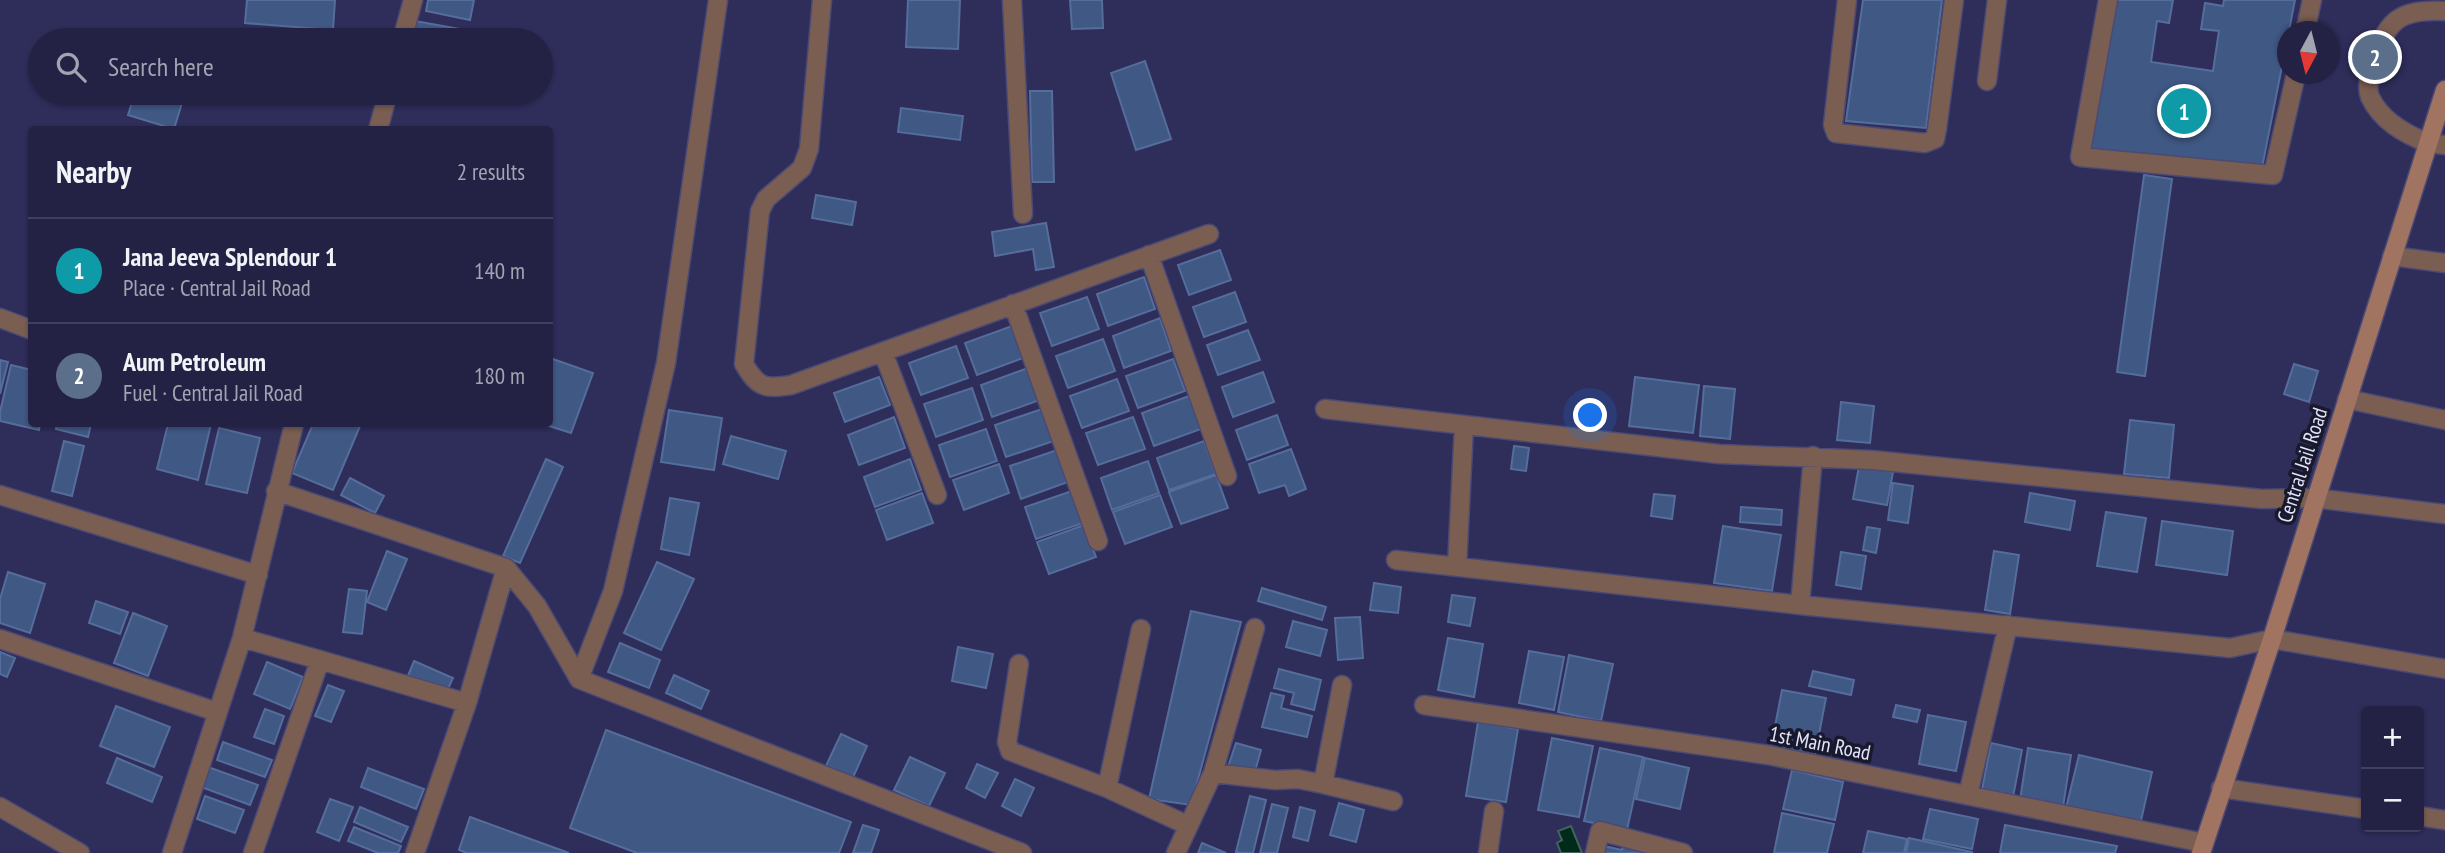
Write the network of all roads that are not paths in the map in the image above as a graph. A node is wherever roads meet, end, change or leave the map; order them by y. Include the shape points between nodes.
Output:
1 (413, 0) edge
2 (718, 0) edge
3 (822, 0) edge
4 (1012, 0) edge
5 (1847, 0) edge
6 (1954, 0) edge
7 (1997, 0) edge
8 (2108, 0) edge
9 (2312, 0) edge
10 (2445, 11) edge
11 (2307, 21) edge
12 (405, 28) edge
13 (1987, 81) dead end
14 (2294, 84) edge
15 (2445, 90) edge
16 (385, 105) edge
17 (379, 126) edge
18 (2436, 144) edge
19 (1023, 214) dead end
20 (1209, 233) dead end
21 (1149, 255) junction
22 (2392, 257) junction
23 (2445, 263) edge
24 (1013, 304) junction
25 (0, 318) edge
26 (28, 328) edge
27 (883, 352) junction
28 (2347, 399) junction
29 (1325, 409) dead end
30 (2445, 419) edge
31 (1464, 425) junction
32 (293, 427) edge
33 (1812, 456) junction
34 (1227, 475) dead end
35 (276, 491) junction
36 (0, 495) edge
37 (937, 495) dead end
38 (2315, 498) junction
39 (2445, 514) edge
40 (1098, 541) dead end
41 (1396, 560) dead end
42 (1457, 567) junction
43 (506, 568) junction
44 (258, 575) junction
45 (1800, 605) junction
46 (2008, 625) junction
47 (1255, 628) dead end
48 (1141, 629) dead end
49 (242, 638) junction
50 (0, 639) edge
51 (2272, 639) junction
52 (320, 660) junction
53 (1019, 664) dead end
54 (2445, 669) edge
55 (579, 679) junction
56 (1342, 685) dead end
57 (467, 702) junction
58 (1424, 705) dead end
59 (217, 712) junction
60 (1213, 773) junction
61 (1323, 784) junction
62 (1107, 788) junction
63 (2221, 788) junction
64 (1968, 795) junction
65 (1393, 800) dead end
66 (0, 807) edge
67 (2361, 808) edge
68 (1494, 811) dead end
69 (2424, 817) edge
70 (2445, 820) edge
71 (1187, 825) junction
72 (2202, 848) edge
73 (80, 853) edge
74 (172, 853) edge
75 (253, 853) edge
76 (415, 853) edge
77 (1022, 853) edge
78 (1176, 853) edge
79 (1488, 853) edge
80 (1595, 853) edge
81 (1683, 853) edge

1 - 12 street
2 - 55 street via 666,363 613,591
3 - 27 street via 809,149 802,169 766,199 760,211 744,364 753,380 771,388
4 - 19 street
5 - 6 street via 1833,125 1836,133 1925,143 1935,138 1937,129
7 - 13 street
8 - 14 street via 2080,158 2273,175
9 - 11 street
10 - 18 street via 2419,10 2397,20 2385,32 2367,86 2371,99 2404,134
15 - 18 main road, Central Jail Road
16 - 17 street
18 - 22 main road, Central Jail Road
20 - 21 street
21 - 24 street
21 - 34 street
22 - 23 street
22 - 28 main road, Central Jail Road
24 - 27 street
24 - 40 street
25 - 26 street
27 - 37 street
28 - 30 street
28 - 38 main road, Central Jail Road
29 - 31 street
31 - 33 street via 1719,454
31 - 42 street
32 - 35 street
33 - 38 street via 2262,499
33 - 45 street
35 - 43 street
35 - 44 street
36 - 44 street
38 - 39 street
38 - 51 main road, Central Jail Road
41 - 42 street
42 - 45 street
43 - 55 street via 537,606
43 - 57 street
44 - 49 street
45 - 46 street
46 - 51 street via 2230,649
46 - 64 street
47 - 60 street
48 - 62 street
49 - 52 street
49 - 59 street
50 - 59 street
51 - 54 street
51 - 63 main road, Central Jail Road
52 - 57 street
52 - 75 street
53 - 62 street via 1007,742 1010,751
55 - 77 street
56 - 61 street
57 - 76 street
58 - 64 street, 1st Main Road via 1768,755
59 - 74 street
60 - 61 street
60 - 71 street
61 - 65 street
62 - 71 street
63 - 67 street
63 - 72 main road, Central Jail Road
64 - 72 street, 1st Main Road
66 - 73 street
68 - 79 street
69 - 70 street
71 - 78 street
80 - 81 street via 1600,831

